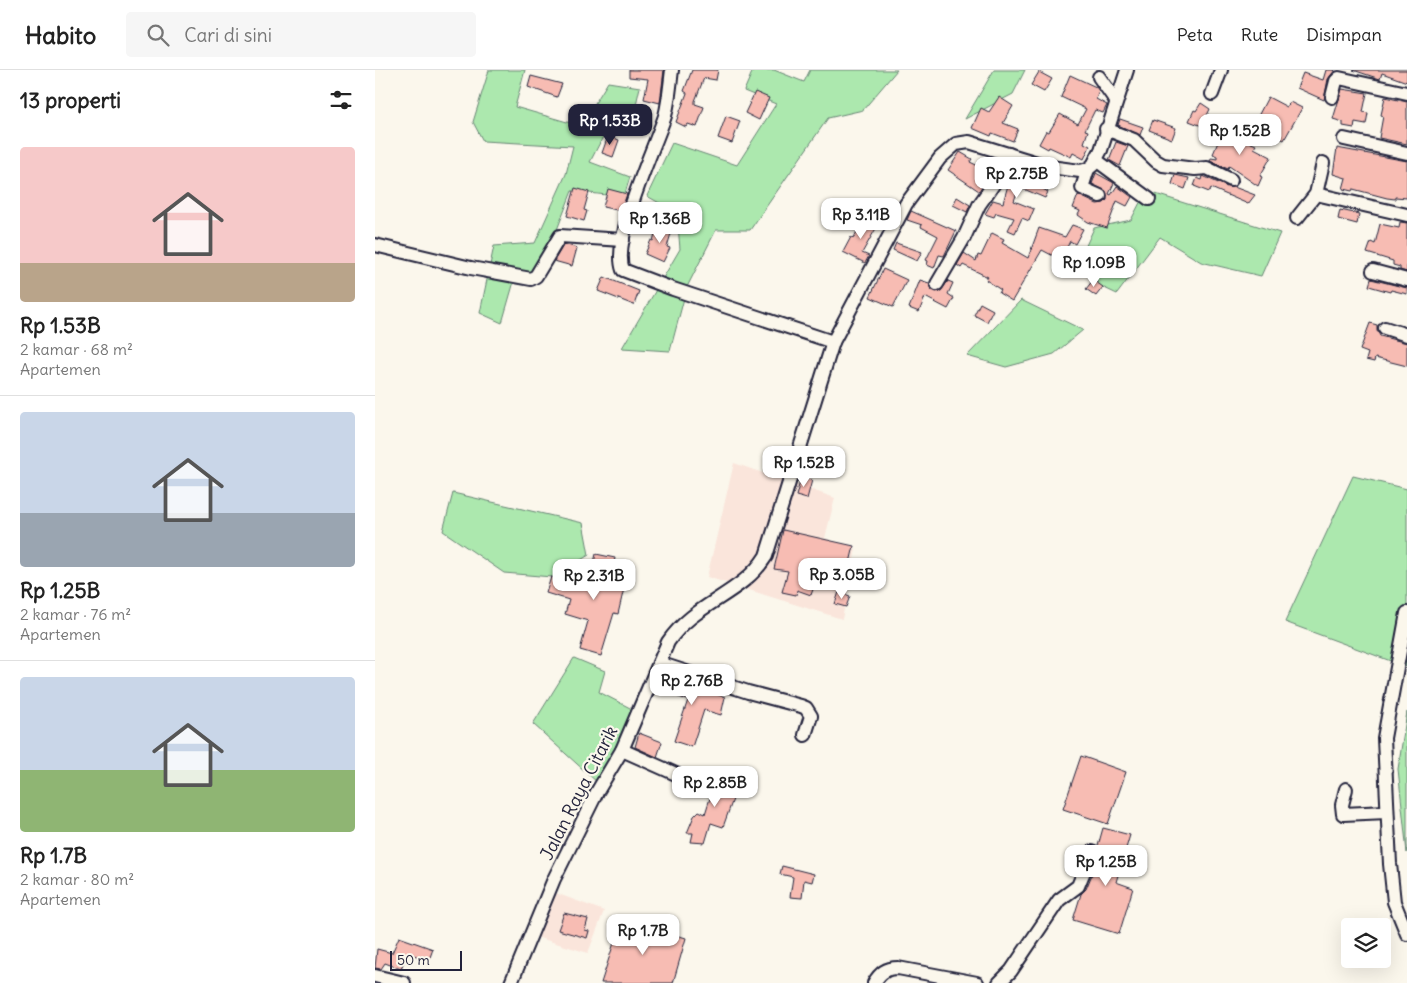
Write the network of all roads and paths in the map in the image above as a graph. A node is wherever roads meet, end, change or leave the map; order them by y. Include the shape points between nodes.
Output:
1 (672, 70) edge
2 (1127, 70) edge
3 (1221, 70) edge
4 (1099, 77) dead end
5 (1407, 93) edge
6 (1212, 94) dead end
7 (1332, 97) dead end
8 (1116, 101) junction
9 (1106, 129) junction
10 (1344, 140) dead end
11 (1009, 154) junction
12 (1407, 154) edge
13 (1323, 163) dead end
14 (1092, 165) junction
15 (1231, 180) dead end
16 (1316, 194) junction
17 (1099, 196) dead end
18 (1149, 199) dead end
19 (1407, 215) edge
20 (1297, 218) dead end
21 (623, 240) junction
22 (375, 245) edge
23 (1373, 271) dead end
24 (1407, 280) edge
25 (937, 284) dead end
26 (1385, 328) dead end
27 (1407, 335) edge
28 (833, 342) junction
29 (1407, 613) edge
30 (659, 663) junction
31 (805, 734) dead end
32 (622, 750) junction
33 (705, 787) dead end
34 (1346, 789) dead end
35 (1387, 812) junction
36 (1092, 852) dead end
37 (1407, 934) edge
38 (375, 976) edge
39 (404, 983) edge
40 (511, 983) edge
41 (874, 983) edge
42 (977, 983) edge
43 (999, 983) edge

1 - 21 street via 665,114
2 - 8 street
3 - 6 street
4 - 8 street
5 - 7 street via 1339,78
8 - 9 street
9 - 14 street
9 - 15 street via 1134,140 1163,165 1207,168
10 - 12 street
11 - 14 street, Jalan Raya Citarik via 1050,167 1080,171
11 - 25 street
11 - 28 street, Jalan Raya Citarik via 969,142 948,149 906,204
13 - 16 street
14 - 17 street via 1082,188
14 - 18 street
16 - 19 street
16 - 20 street
21 - 22 street via 560,236 531,279
21 - 28 street via 621,265 627,272
23 - 24 street
26 - 27 street
28 - 30 street, Jalan Raya Citarik via 766,556 747,579 698,611 676,630
29 - 35 street via 1384,735
30 - 31 street via 806,708 811,716
30 - 32 street, Jalan Raya Citarik
32 - 33 street
32 - 40 street, Jalan Raya Citarik via 597,792 554,879
34 - 35 street via 1343,814
35 - 37 street via 1394,902
36 - 43 street via 1078,886 1059,900 1011,971
38 - 39 street
41 - 42 street via 879,974 898,968

